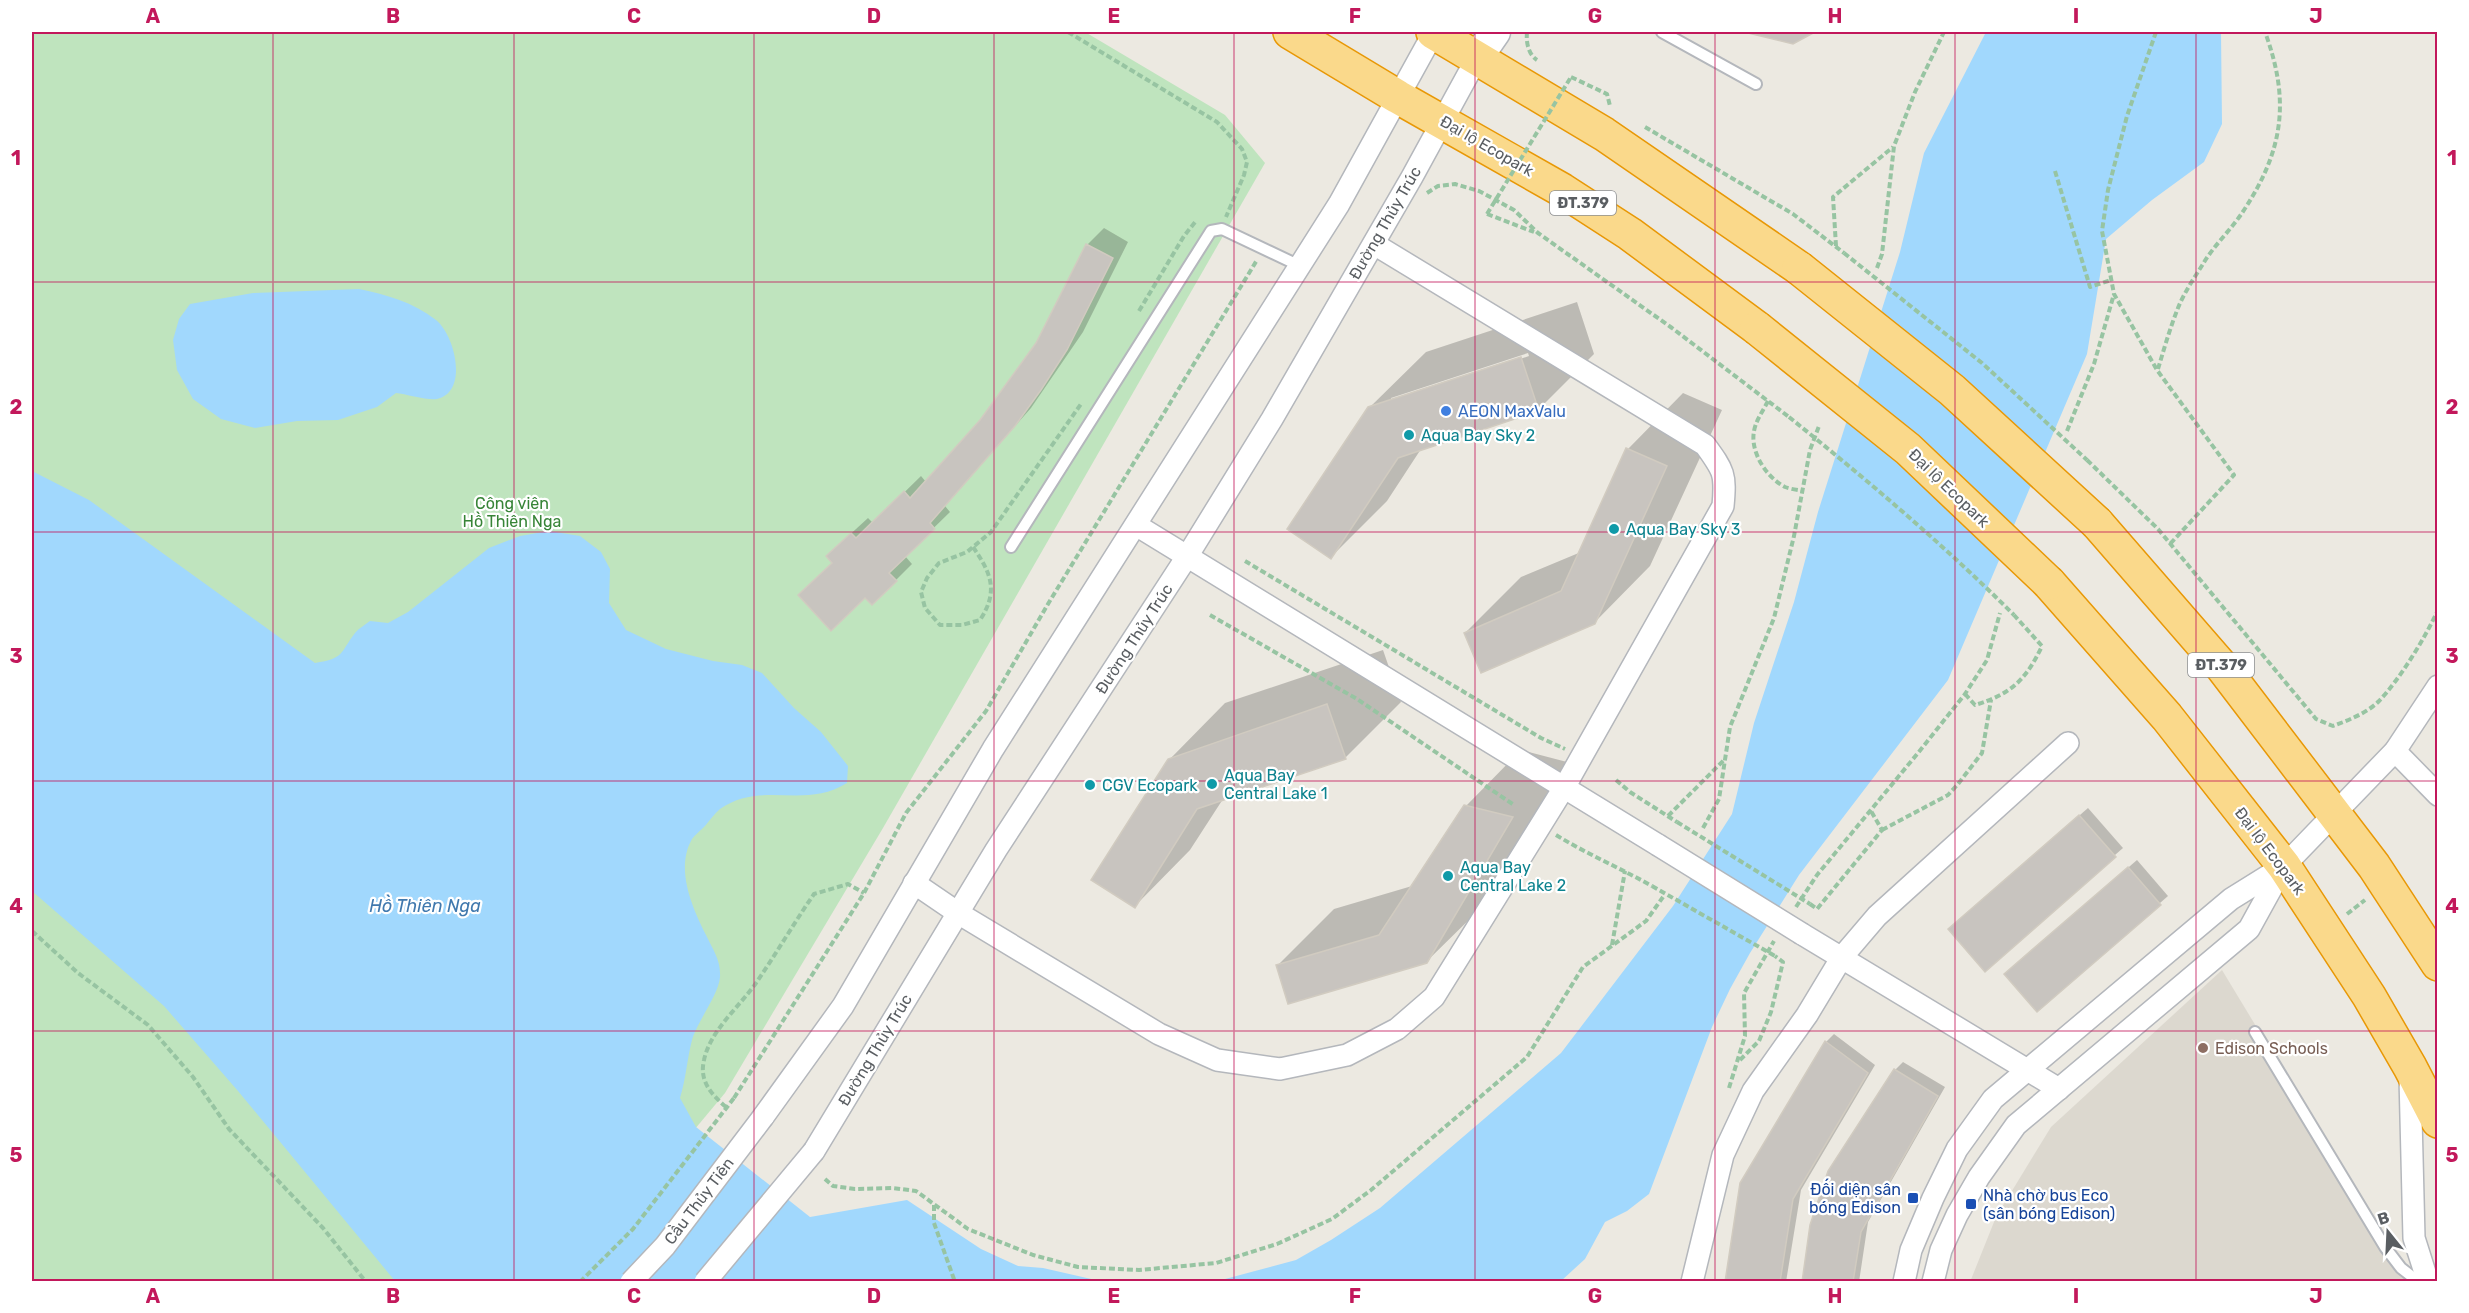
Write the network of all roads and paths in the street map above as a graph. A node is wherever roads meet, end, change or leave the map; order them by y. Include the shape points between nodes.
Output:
1 (1068, 32) edge
2 (1290, 32) edge
3 (1434, 32) edge
4 (1495, 32) edge
5 (1527, 32) edge
6 (1662, 32) edge
7 (1944, 32) edge
8 (2156, 32) edge
9 (2265, 32) edge
10 (1477, 58) junction
11 (1541, 63) dead end
12 (1561, 76) dead end
13 (1756, 84) dead end
14 (1580, 88) dead end
15 (1398, 97) junction
16 (1600, 100) dead end
17 (1610, 106) junction
18 (1617, 111) dead end
19 (1443, 121) junction
20 (1642, 125) dead end
21 (1894, 147) junction
22 (2055, 171) dead end
23 (1426, 193) dead end
24 (1218, 217) dead end
25 (1204, 218) dead end
26 (1538, 233) junction
27 (1374, 244) junction
28 (1836, 247) junction
29 (1264, 249) junction
30 (1300, 266) junction
31 (1877, 268) dead end
32 (2111, 280) junction
33 (2114, 294) junction
34 (1135, 318) dead end
35 (2157, 370) junction
36 (1085, 398) dead end
37 (1768, 401) junction
38 (1819, 426) dead end
39 (2067, 431) dead end
40 (1803, 491) junction
41 (1136, 525) junction
42 (2170, 544) junction
43 (973, 547) junction
44 (1011, 547) dead end
45 (1188, 555) junction
46 (1245, 561) dead end
47 (2438, 610) edge
48 (1210, 615) dead end
49 (2438, 686) edge
50 (1965, 694) dead end
51 (1991, 700) junction
52 (2068, 743) dead end
53 (1566, 750) dead end
54 (2395, 751) junction
55 (1724, 759) junction
56 (1616, 780) dead end
57 (1565, 786) junction
58 (2438, 795) edge
59 (1514, 805) dead end
60 (1871, 811) dead end
61 (2335, 814) junction
62 (1668, 816) junction
63 (1703, 828) dead end
64 (1882, 830) junction
65 (1556, 835) dead end
66 (2284, 866) junction
67 (1625, 871) junction
68 (914, 883) junction
69 (864, 893) junction
70 (1663, 897) dead end
71 (2366, 900) dead end
72 (958, 913) junction
73 (2344, 916) dead end
74 (32, 931) edge
75 (1612, 946) junction
76 (1842, 957) junction
77 (2438, 964) edge
78 (2255, 1032) dead end
79 (1738, 1061) dead end
80 (2410, 1067) junction
81 (2027, 1070) junction
82 (2059, 1089) junction
83 (726, 1107) dead end
84 (2438, 1121) edge
85 (825, 1179) dead end
86 (934, 1204) junction
87 (366, 1281) edge
88 (580, 1281) edge
89 (631, 1281) edge
90 (705, 1281) edge
91 (955, 1281) edge
92 (1692, 1281) edge
93 (1904, 1281) edge
94 (1933, 1281) edge
95 (2419, 1281) edge
96 (2428, 1281) edge

1 - 24 path via 1217,122 1242,149 1247,162 1244,175 1226,218
2 - 15 highway, Đại lộ Ecopark / ĐT.379
3 - 10 highway, ĐT.379
3 - 15 street
4 - 10 main road
5 - 11 path via 1532,57
6 - 13 lane
7 - 21 path
8 - 32 path via 2127,116 2108,190 2102,231
9 - 35 path via 2273,51 2280,93 2280,128 2268,170 2244,211 2204,262 2178,308
10 - 19 street, Đường Thủy Trúc
10 - 61 highway, ĐT.379, bridge via 1604,134 1799,268 1952,390 2097,523 2223,668
12 - 14 path
15 - 19 highway, Đại lộ Ecopark / ĐT.379
15 - 30 street
16 - 17 path
17 - 18 path
17 - 26 path, bridge via 1607,94 1570,77 1487,214
19 - 27 street, Đường Thủy Trúc
19 - 66 highway, Đại lộ Ecopark / ĐT.379, bridge via 1630,234 1757,328 1908,449 2049,584 2167,717
20 - 28 path via 1793,214
21 - 28 path via 1833,197
21 - 31 path via 1882,254
22 - 32 path via 2090,287
23 - 26 path via 1438,186 1455,184 1479,191 1514,210
25 - 34 path via 1184,236
26 - 37 path
27 - 45 street, Đường Thủy Trúc
27 - 57 street via 1705,445 1726,480 1724,506
28 - 42 path, bridge via 1982,363
29 - 30 lane
29 - 44 lane via 1222,228 1211,231
29 - 69 path via 986,711 906,813
30 - 41 street
32 - 33 path
33 - 35 path
33 - 39 path via 2094,364
35 - 42 path via 2234,475
36 - 43 path via 991,532
37 - 40 path via 1753,434 1756,456 1785,487
37 - 51 path, bridge via 1893,501 1967,567 2042,646 2019,683
38 - 40 path via 1810,450
40 - 55 path via 1774,618 1730,727
41 - 45 street
41 - 68 street via 993,749
42 - 47 path via 2313,716 2333,726 2351,720 2378,702 2427,635
43 - 43 path via 988,569 992,589 988,608 980,620 940,625 925,608 921,592 939,563
45 - 57 street
45 - 72 street, Đường Thủy Trúc
46 - 53 path
48 - 59 path via 1357,699
49 - 54 street
50 - 51 path via 1975,705
51 - 64 path via 1982,753 1958,784 1948,795
52 - 76 street via 1876,916
54 - 58 street
54 - 61 street
55 - 62 path
55 - 63 path via 1719,799
56 - 62 path
57 - 72 street via 1434,997 1397,1029 1347,1055 1280,1069 1217,1060 1159,1034
57 - 76 street, bridge
60 - 64 path
61 - 66 street
61 - 77 highway, ĐT.379
62 - 64 path, bridge via 1817,909
65 - 67 path
66 - 80 highway, Đại lộ Ecopark / ĐT.379
66 - 81 street via 2231,899
66 - 82 street via 2249,928
67 - 75 path
67 - 79 path, bridge via 1783,962 1771,1012 1759,1041
68 - 72 street
68 - 89 street, Cầu Thủy Tiên, bridge via 843,1006 665,1246
69 - 83 path via 848,884 814,894 755,984 712,1040 704,1060 704,1078 712,1095
69 - 88 path, bridge via 734,1098 633,1228
70 - 75 path via 1646,921
71 - 73 path
72 - 90 street, Đường Thủy Trúc, bridge via 814,1151
74 - 87 path via 78,973 148,1025 193,1077 229,1129 295,1197
75 - 86 path via 1583,967 1527,1057 1371,1190 1332,1219 1277,1244 1216,1263 1139,1270 1078,1267 1033,1255 968,1229
76 - 81 street
76 - 92 street via 1753,1091 1723,1155
78 - 95 lane via 2385,1247 2401,1268
80 - 84 highway, Đại lộ Ecopark / ĐT.379
80 - 96 street via 2414,1238
81 - 82 street
81 - 93 street via 1993,1099 1957,1149 1911,1250
82 - 94 street via 2016,1125 1979,1177 1941,1250
85 - 86 path via 834,1186 855,1189 916,1191
86 - 91 path via 934,1223

